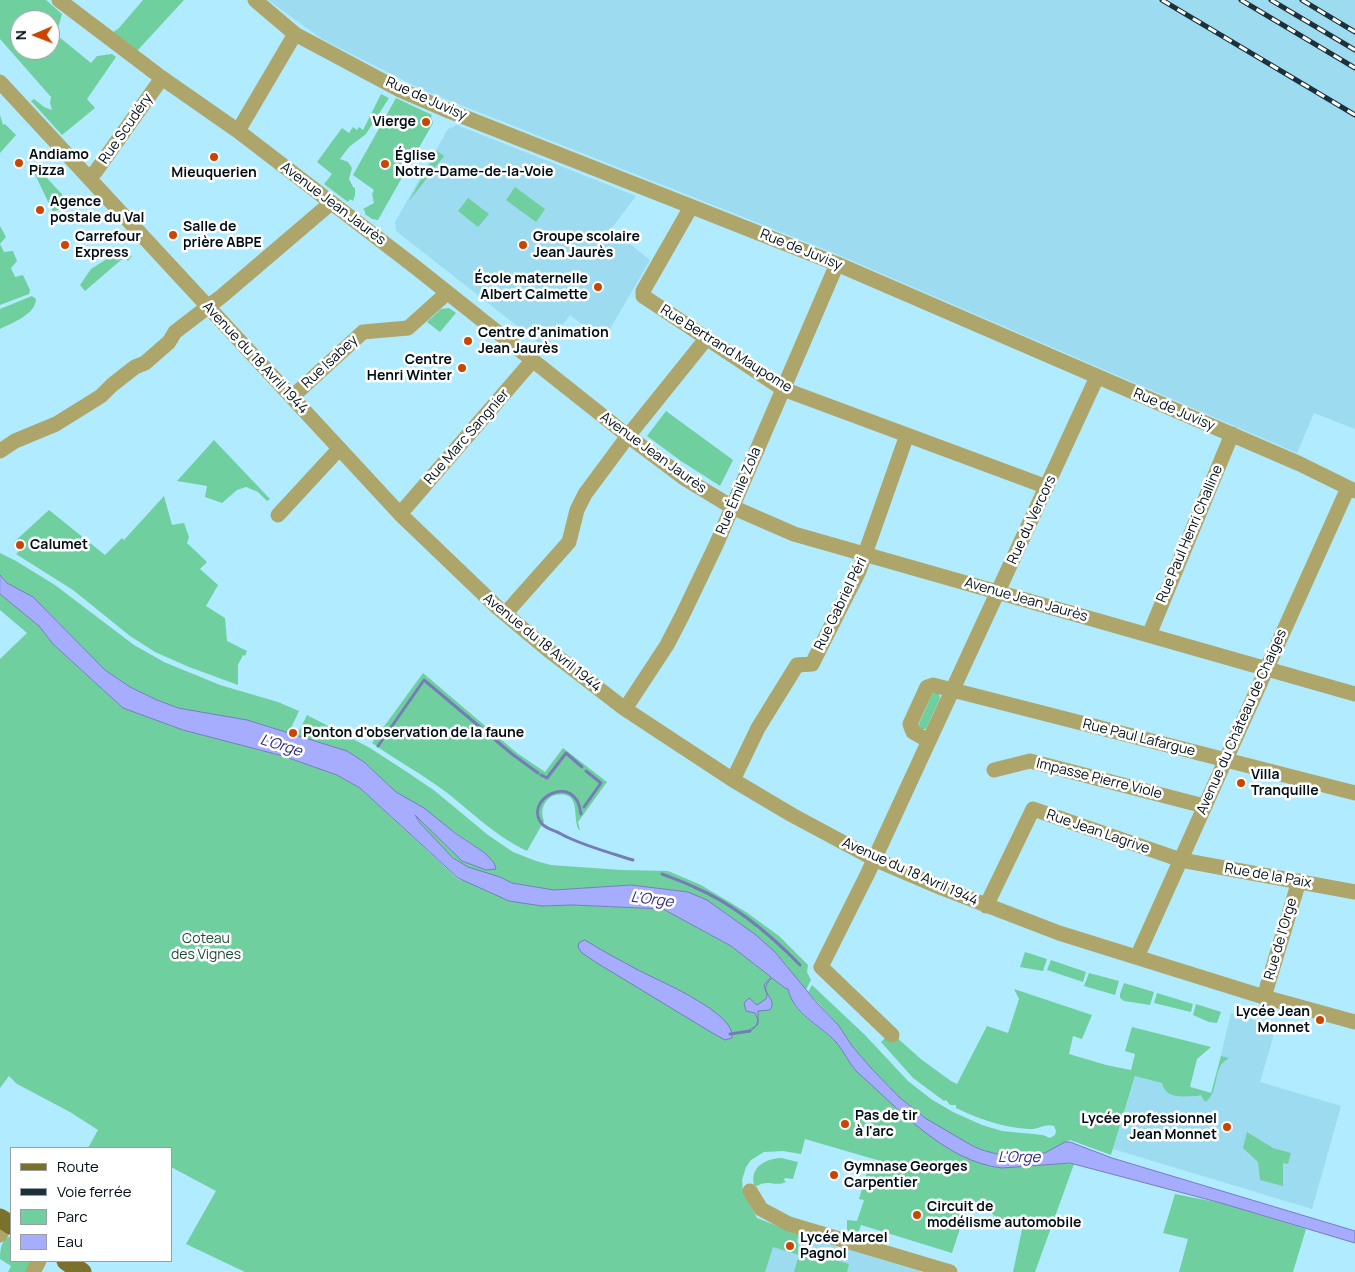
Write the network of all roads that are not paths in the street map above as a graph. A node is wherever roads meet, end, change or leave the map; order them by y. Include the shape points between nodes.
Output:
1 (59, 0) edge
2 (255, 0) edge
3 (295, 34) junction
4 (162, 78) junction
5 (0, 82) edge
6 (238, 131) junction
7 (89, 178) junction
8 (331, 203) junction
9 (691, 207) junction
10 (837, 264) junction
11 (447, 293) junction
12 (207, 307) junction
13 (706, 339) junction
14 (533, 360) junction
15 (1097, 377) junction
16 (783, 388) junction
17 (292, 398) junction
18 (1232, 434) junction
19 (907, 435) junction
20 (628, 436) junction
21 (339, 449) junction
22 (0, 451) edge
23 (1047, 487) junction
24 (1352, 490) edge
25 (732, 507) junction
26 (278, 514) dead end
27 (400, 514) junction
28 (865, 555) junction
29 (998, 592) junction
30 (505, 614) junction
31 (1148, 635) junction
32 (1266, 669) junction
33 (953, 690) junction
34 (1355, 694) edge
35 (625, 709) junction
36 (929, 741) junction
37 (1225, 760) junction
38 (994, 770) dead end
39 (733, 780) junction
40 (1355, 793) edge
41 (1204, 806) junction
42 (874, 859) junction
43 (1181, 860) junction
44 (1298, 882) junction
45 (1355, 892) edge
46 (986, 906) junction
47 (1137, 957) junction
48 (1264, 997) junction
49 (1355, 1022) edge
50 (892, 1035) dead end
51 (750, 1191) dead end
52 (67, 1262) edge
53 (82, 1272) edge
54 (950, 1272) edge

1 - 4 street, Avenue Jean Jaurès
2 - 3 street, Rue de Juvisy
3 - 6 street
3 - 9 street, Rue de Juvisy via 398,89
4 - 6 street, Avenue Jean Jaurès
4 - 7 street, Rue Scudéry
5 - 7 street, Avenue du 18 Avril 1944
6 - 8 street, Avenue Jean Jaurès
7 - 12 street, Avenue du 18 Avril 1944
8 - 11 street, Avenue Jean Jaurès
8 - 12 street
9 - 10 street, Rue de Juvisy
9 - 13 street, Rue Bertrand Maupome via 642,294
10 - 15 street, Rue de Juvisy
10 - 16 street, Rue Émile Zola
11 - 14 street, Avenue Jean Jaurès
11 - 17 street, Rue Isabey via 408,328 363,332
12 - 17 street, Avenue du 18 Avril 1944
12 - 22 street via 175,332 169,342 145,363 135,367 101,396 48,429 32,433
13 - 16 street, Rue Bertrand Maupome
13 - 20 street
14 - 20 street, Avenue Jean Jaurès
14 - 27 street, Rue Marc Sangnier
15 - 18 street, Rue de Juvisy
15 - 23 street, Rue du Vercors
16 - 19 street, Rue Bertrand Maupome
16 - 25 street, Rue Émile Zola
17 - 21 street, Avenue du 18 Avril 1944
18 - 24 street, Rue de Juvisy
18 - 31 street, Rue Paul Henri Challine
19 - 23 street, Rue Bertrand Maupome
19 - 28 street, Rue Gabriel Péri
20 - 25 street, Avenue Jean Jaurès via 684,478
20 - 30 street via 584,494 569,542
21 - 26 street
21 - 27 street, Avenue du 18 Avril 1944
23 - 29 street, Rue du Vercors
24 - 32 street, Avenue du Château de Chaiges
25 - 28 street, Avenue Jean Jaurès via 794,534
25 - 35 street, Rue Émile Zola via 684,614
27 - 30 street, Avenue du 18 Avril 1944
28 - 29 street, Avenue Jean Jaurès
28 - 39 street, Rue Gabriel Péri via 860,572 812,664 797,665 758,728
29 - 31 street, Avenue Jean Jaurès
29 - 33 street, Rue du Vercors
30 - 35 street, Avenue du 18 Avril 1944
31 - 32 street, Avenue Jean Jaurès
32 - 34 street, Avenue Jean Jaurès
32 - 37 street, Avenue du Château de Chaiges
33 - 36 street, Rue du Vercors
33 - 36 street via 930,685 923,695 910,727 916,735
33 - 37 street, Rue Paul Lafargue
35 - 39 street, Avenue du 18 Avril 1944
36 - 42 street, Rue du Vercors
37 - 40 street, Rue Paul Lafargue
37 - 41 street, Avenue du Château de Chaiges
38 - 41 street, Impasse Pierre Viole via 1030,761
39 - 42 street, Avenue du 18 Avril 1944
41 - 43 street, Avenue du Château de Chaiges
42 - 46 street, Avenue du 18 Avril 1944
42 - 50 street, Rue du Vercors via 821,967
43 - 44 street, Rue de la Paix
43 - 46 street, Rue Jean Lagrive via 1033,809
43 - 47 street, Avenue du Château de Chaiges
44 - 45 street, Rue de la Paix
44 - 48 street, Rue de l'Orge
46 - 47 street, Avenue du 18 Avril 1944 via 1059,934
47 - 48 street, Avenue du 18 Avril 1944
48 - 49 street, Avenue du 18 Avril 1944
51 - 54 street via 761,1209 789,1224
52 - 53 main road

